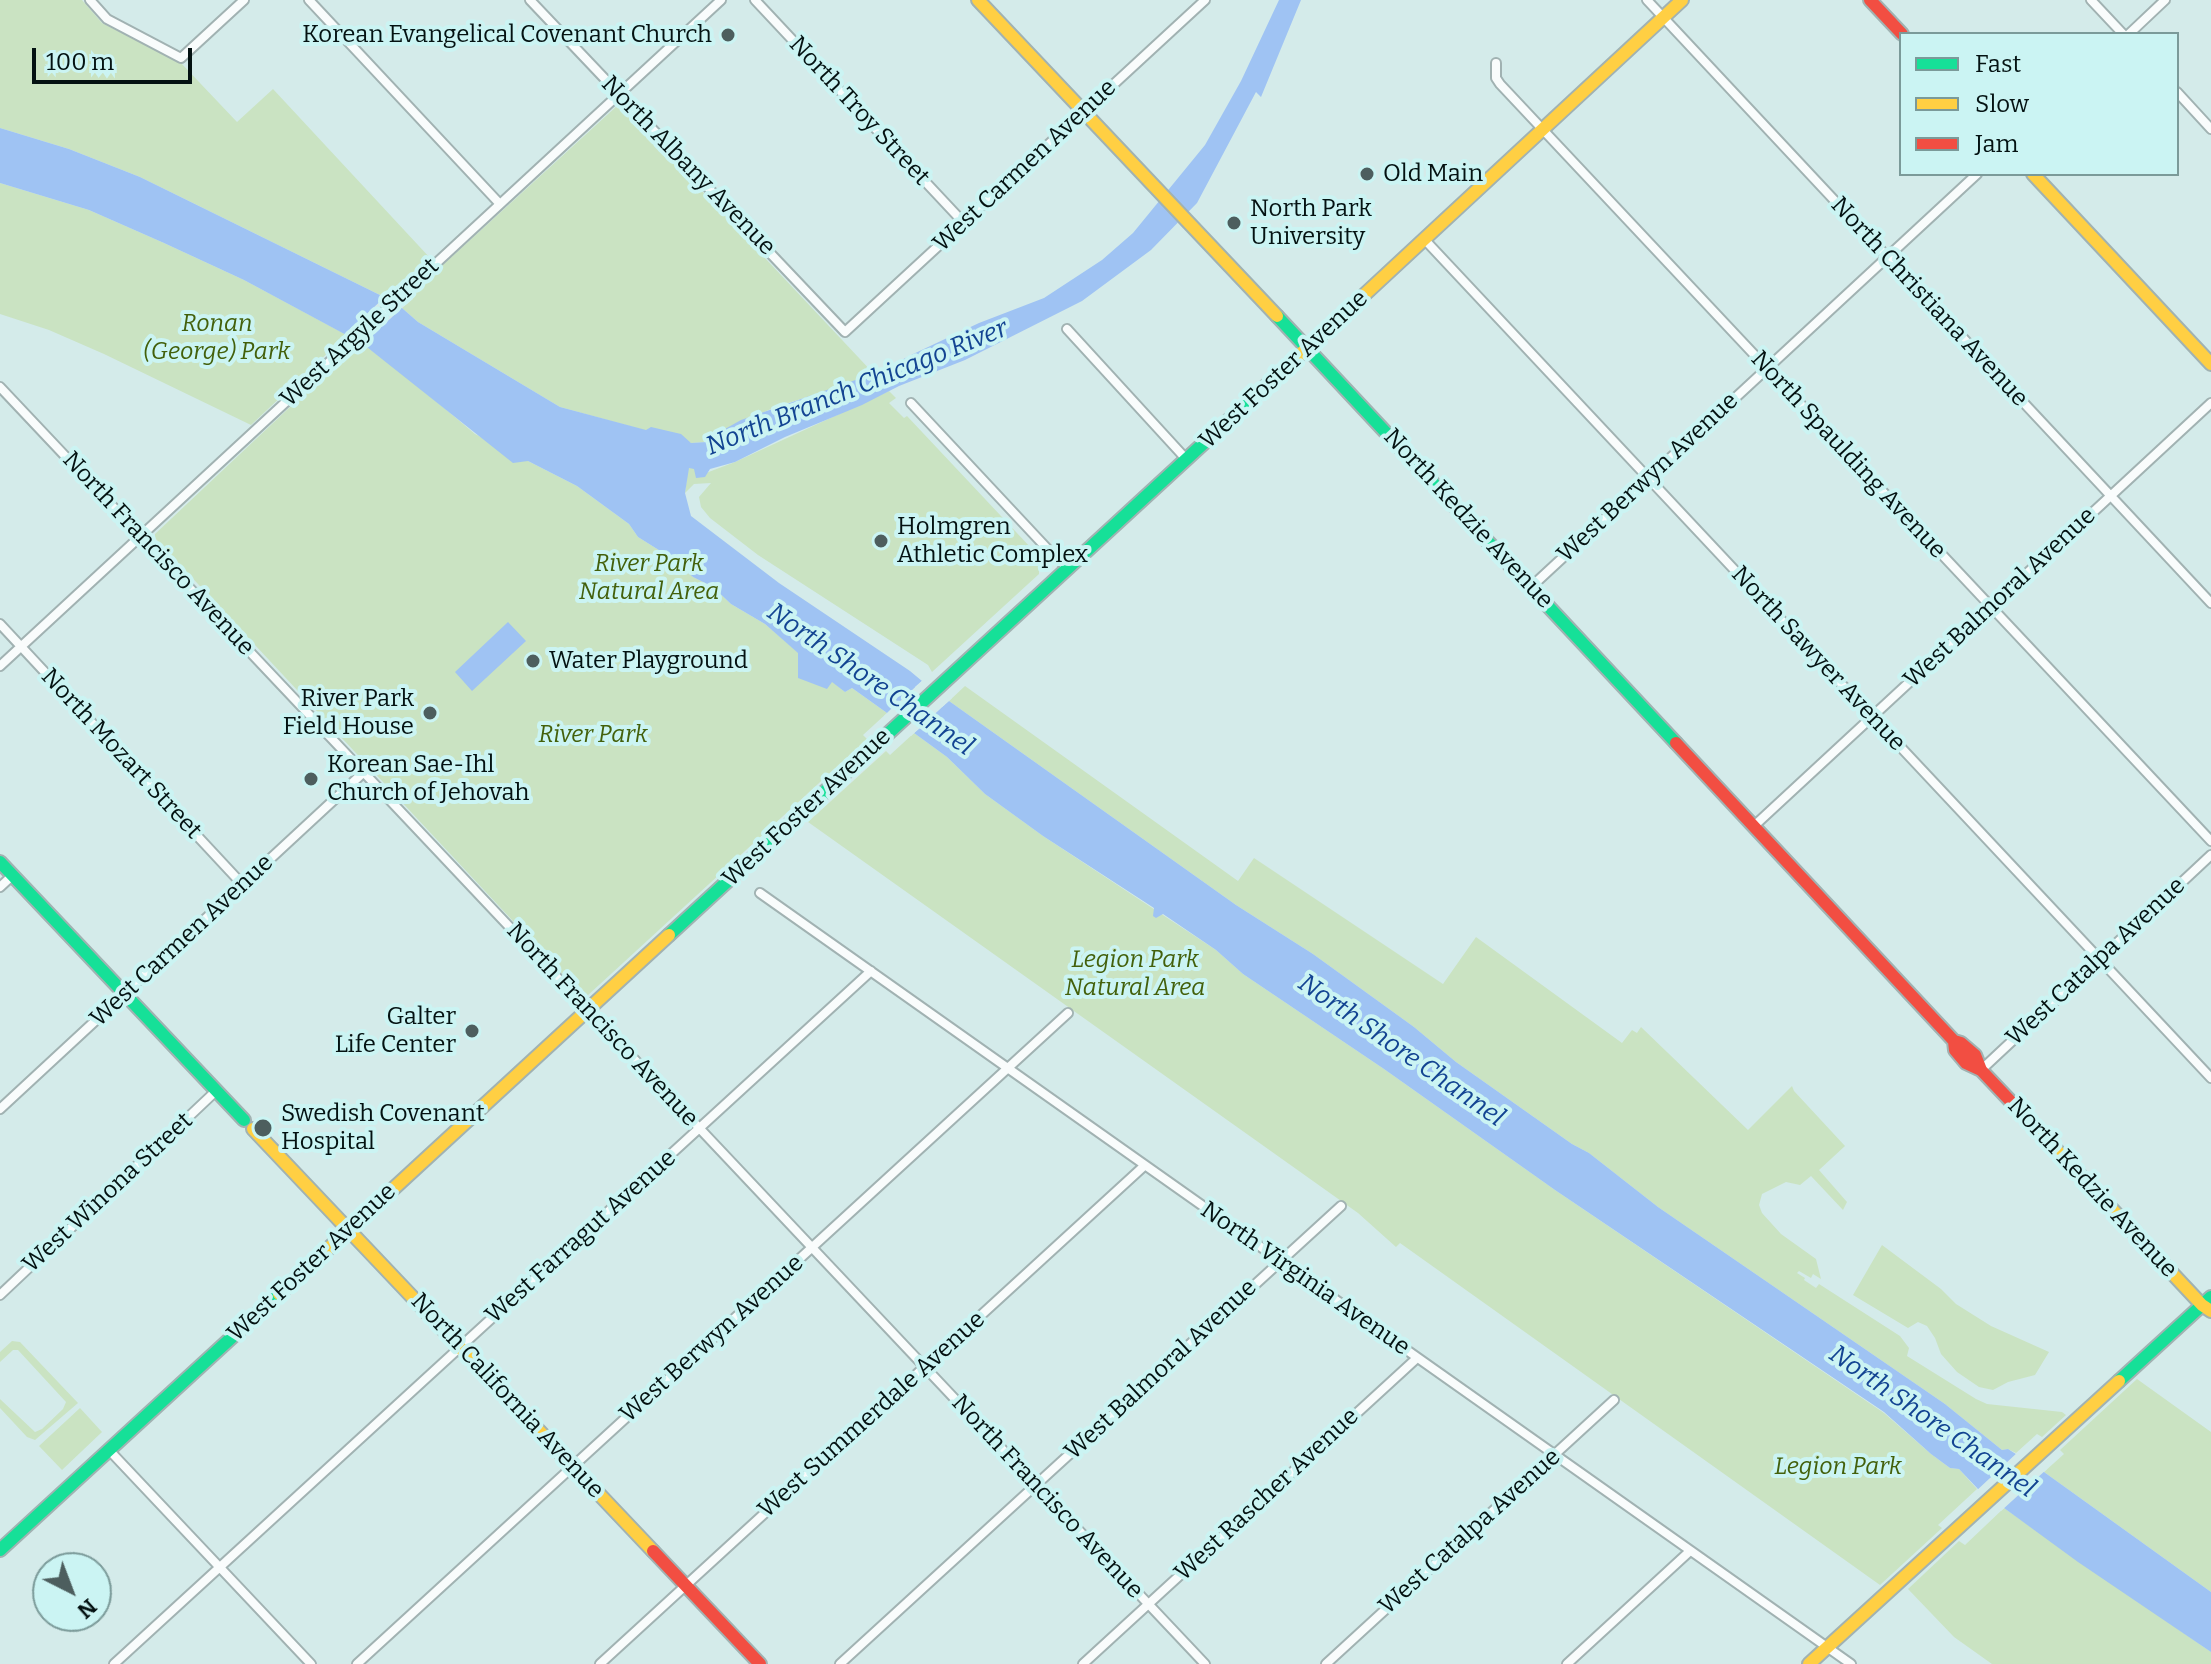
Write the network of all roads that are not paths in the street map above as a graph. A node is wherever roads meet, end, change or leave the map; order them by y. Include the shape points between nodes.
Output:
1 (90, 0) edge
2 (244, 0) edge
3 (309, 0) edge
4 (530, 0) edge
5 (721, 0) edge
6 (755, 0) edge
7 (978, 0) edge
8 (1204, 0) edge
9 (1647, 0) edge
10 (1682, 0) edge
11 (1870, 0) edge
12 (2091, 0) edge
13 (2165, 0) edge
14 (1663, 17) junction
15 (1900, 32) edge
16 (2124, 32) edge
17 (2128, 32) edge
18 (1496, 63) dead end
19 (619, 94) junction
20 (2179, 94) edge
21 (1083, 111) junction
22 (2211, 129) edge
23 (1542, 130) junction
24 (1975, 176) edge
25 (2035, 176) edge
26 (499, 203) junction
27 (963, 222) junction
28 (1425, 240) junction
29 (1887, 257) junction
30 (1067, 329) dead end
31 (845, 332) joint
32 (1308, 348) junction
33 (2211, 364) edge
34 (1767, 368) junction
35 (0, 387) edge
36 (911, 403) dead end
37 (2211, 403) edge
38 (1187, 460) junction
39 (1648, 478) junction
40 (2111, 496) junction
41 (141, 536) junction
42 (1069, 568) junction
43 (1531, 587) junction
44 (2211, 603) edge
45 (1991, 607) junction
46 (0, 624) edge
47 (21, 647) junction
48 (0, 666) edge
49 (1872, 717) junction
50 (364, 772) junction
51 (1754, 826) junction
52 (2211, 841) edge
53 (2211, 855) edge
54 (0, 862) edge
55 (13, 875) junction
56 (242, 884) junction
57 (0, 887) edge
58 (760, 893) dead end
59 (2100, 959) junction
60 (871, 971) junction
61 (125, 995) junction
62 (587, 1010) junction
63 (1068, 1013) dead end
64 (1009, 1067) junction
65 (1981, 1070) junction
66 (2211, 1078) edge
67 (217, 1090) junction
68 (0, 1109) edge
69 (699, 1128) junction
70 (1144, 1166) junction
71 (1341, 1206) dead end
72 (349, 1229) junction
73 (812, 1248) junction
74 (1280, 1261) junction
75 (0, 1295) edge
76 (2208, 1304) edge
77 (460, 1347) junction
78 (1417, 1358) junction
79 (925, 1367) junction
80 (1614, 1400) dead end
81 (109, 1450) junction
82 (1554, 1455) junction
83 (573, 1466) junction
84 (1036, 1485) junction
85 (0, 1550) edge
86 (1690, 1551) junction
87 (220, 1567) junction
88 (686, 1585) junction
89 (1148, 1604) junction
90 (1827, 1647) junction
91 (114, 1664) edge
92 (311, 1664) edge
93 (357, 1664) edge
94 (600, 1664) edge
95 (760, 1664) edge
96 (840, 1664) edge
97 (1083, 1664) edge
98 (1205, 1664) edge
99 (1326, 1664) edge
100 (1567, 1664) edge
101 (1809, 1664) edge
102 (1851, 1664) edge

1 - 2 street via 107,19 181,58
3 - 26 street
4 - 19 street, North Albany Avenue
5 - 19 street, West Argyle Street
6 - 27 street, North Troy Street
7 - 21 main road, North Kedzie Avenue
8 - 21 street, West Carmen Avenue
9 - 14 street, North Christiana Avenue
10 - 14 main road, West Foster Avenue
11 - 15 main road
12 - 16 street
13 - 17 street
14 - 23 main road, West Foster Avenue
14 - 29 street, North Christiana Avenue
18 - 23 street, North Spaulding Avenue via 1500,84
19 - 26 street, West Argyle Street
19 - 31 street, North Albany Avenue
20 - 22 street
21 - 27 street, West Carmen Avenue
21 - 32 main road, North Kedzie Avenue
23 - 28 main road, West Foster Avenue
23 - 34 street, North Spaulding Avenue
24 - 29 street, West Berwyn Avenue
25 - 33 main road
26 - 41 street, West Argyle Street
27 - 31 street, West Carmen Avenue
28 - 32 main road, West Foster Avenue
28 - 39 street, North Sawyer Avenue
29 - 34 street, West Berwyn Avenue
29 - 40 street, North Christiana Avenue
30 - 38 street
32 - 38 main road, West Foster Avenue
32 - 43 main road, North Kedzie Avenue
34 - 39 street, West Berwyn Avenue
34 - 45 street, North Spaulding Avenue
35 - 41 street, North Francisco Avenue
36 - 42 street
37 - 40 street, West Balmoral Avenue
38 - 42 main road, West Foster Avenue
39 - 43 street, West Berwyn Avenue
39 - 49 street, North Sawyer Avenue
40 - 44 street, North Christiana Avenue
40 - 45 street, West Balmoral Avenue
41 - 47 street, West Argyle Street
41 - 50 street, North Francisco Avenue
42 - 62 main road, West Foster Avenue
43 - 51 main road, North Kedzie Avenue
45 - 49 street, West Balmoral Avenue
45 - 52 street, North Spaulding Avenue
46 - 47 street, North Mozart Street
47 - 48 street, West Argyle Street
47 - 56 street, North Mozart Street
49 - 51 street, West Balmoral Avenue
49 - 59 street, North Sawyer Avenue
50 - 56 street, West Carmen Avenue
50 - 62 street, North Francisco Avenue
51 - 65 main road, North Kedzie Avenue via 1954,1041 1966,1063
53 - 59 street, West Catalpa Avenue
54 - 55 main road, North California Avenue
55 - 57 street
55 - 61 main road, North California Avenue
56 - 61 street, West Carmen Avenue
58 - 60 street, North Virginia Avenue
59 - 65 street, West Catalpa Avenue
59 - 66 street, North Sawyer Avenue
60 - 64 street, North Virginia Avenue
60 - 69 street, West Farragut Avenue
61 - 67 main road, North California Avenue
61 - 68 street, West Carmen Avenue
62 - 69 street, North Francisco Avenue
62 - 72 main road, West Foster Avenue
63 - 64 street, West Berwyn Avenue
64 - 70 street, North Virginia Avenue
64 - 73 street, West Berwyn Avenue
65 - 76 main road, North Kedzie Avenue
67 - 72 main road, North California Avenue
67 - 75 street, West Winona Street
69 - 73 street, North Francisco Avenue
69 - 77 street, West Farragut Avenue
70 - 74 street, North Virginia Avenue
70 - 79 street, West Summerdale Avenue
71 - 74 street, West Balmoral Avenue
72 - 77 main road, North California Avenue
72 - 81 main road, West Foster Avenue
73 - 79 street, North Francisco Avenue
73 - 83 street, West Berwyn Avenue
74 - 78 street, North Virginia Avenue
74 - 84 street, West Balmoral Avenue
76 - 90 main road
77 - 83 main road, North California Avenue
77 - 87 street, West Farragut Avenue
78 - 82 street, North Virginia Avenue
78 - 89 street, West Rascher Avenue
79 - 84 street, North Francisco Avenue
79 - 88 street, West Summerdale Avenue
80 - 82 street, West Catalpa Avenue
81 - 85 main road, West Foster Avenue
81 - 87 street
82 - 86 street, North Virginia Avenue
82 - 99 street, West Catalpa Avenue
83 - 88 main road, North California Avenue
83 - 93 street, West Berwyn Avenue
84 - 89 street, North Francisco Avenue
84 - 96 street, West Balmoral Avenue
86 - 90 street, North Virginia Avenue
86 - 100 street
87 - 91 street, West Farragut Avenue
87 - 92 street
88 - 94 street, West Summerdale Avenue
88 - 95 main road, North California Avenue
89 - 97 street, West Rascher Avenue
89 - 98 street, North Francisco Avenue
90 - 101 main road
90 - 102 street, North Virginia Avenue

